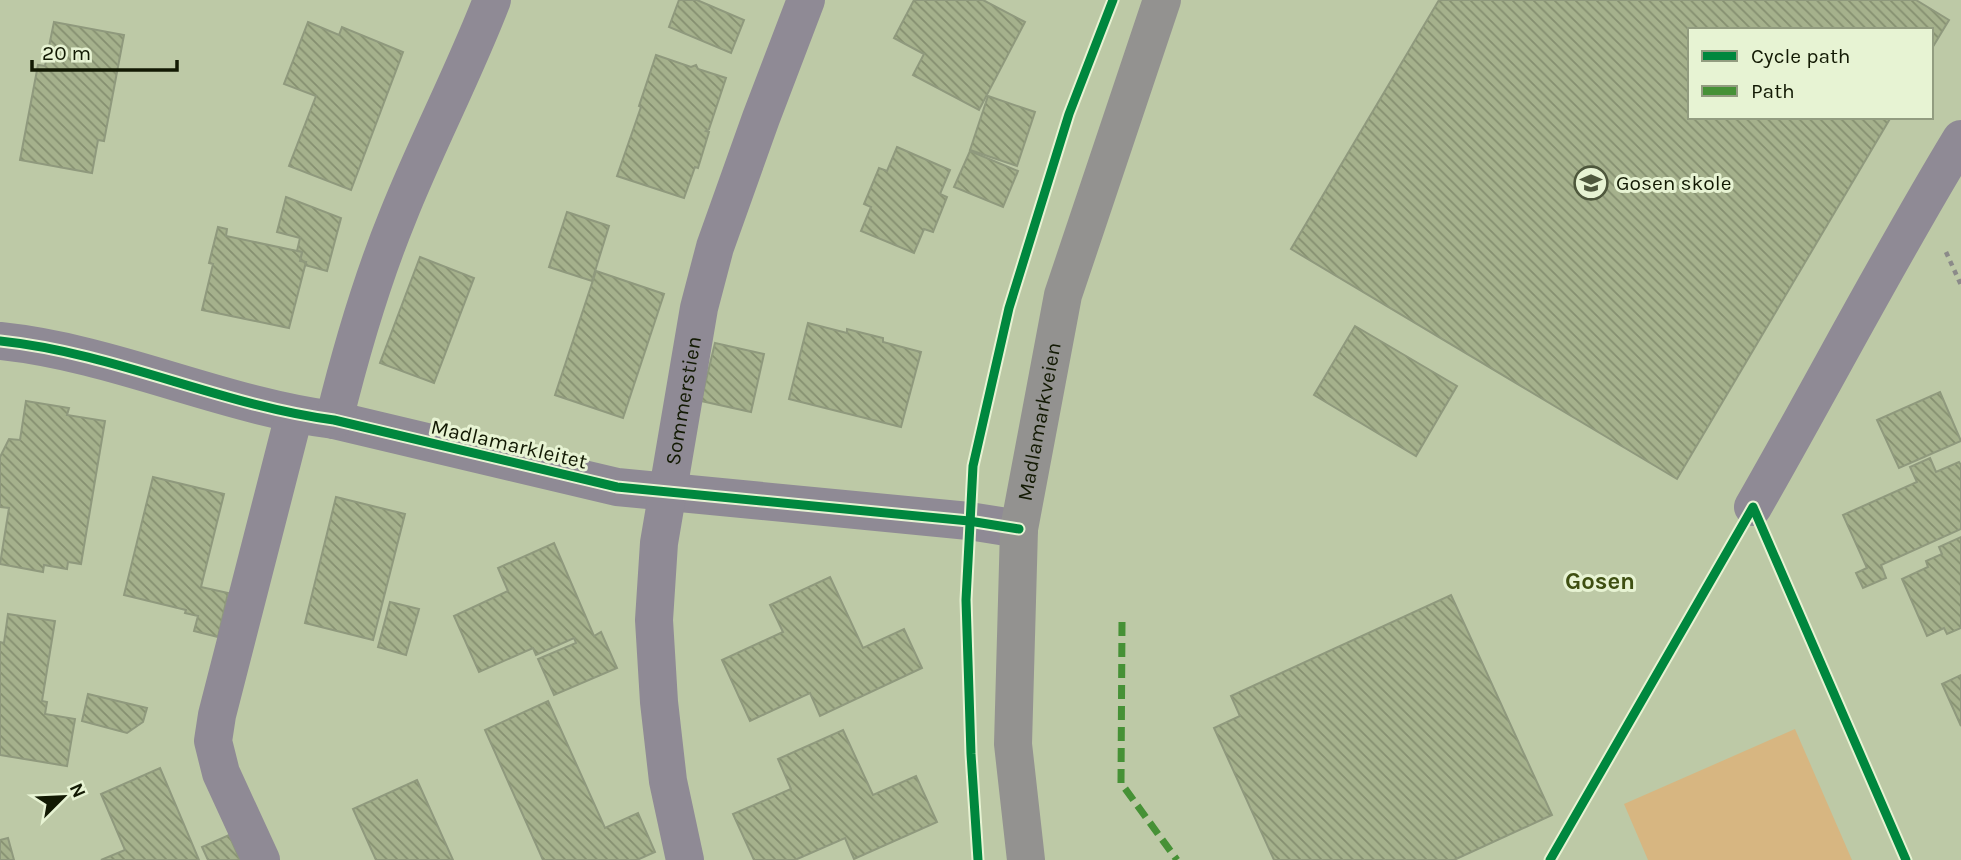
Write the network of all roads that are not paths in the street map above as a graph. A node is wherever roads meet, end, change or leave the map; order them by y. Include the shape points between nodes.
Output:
1 (492, 0) edge
2 (806, 0) edge
3 (1162, 0) edge
4 (1961, 139) edge
5 (0, 341) edge
6 (294, 415) junction
7 (334, 420) junction
8 (669, 491) junction
9 (1753, 507) dead end
10 (1019, 529) junction
11 (261, 860) edge
12 (685, 860) edge
13 (1026, 860) edge

1 - 7 street via 397,217 351,350
2 - 8 street, Sommerstien via 715,247 699,308
3 - 10 main road, Madlamarkveien via 1063,295
4 - 9 street
5 - 6 street, Madlamarkleitet via 100,359
6 - 7 street, Madlamarkleitet
6 - 11 street via 213,741 221,773
7 - 8 street, Madlamarkleitet via 617,487
8 - 10 street, Madlamarkleitet
8 - 12 street, Sommerstien via 659,543 654,620 668,782
10 - 13 main road, Madlamarkveien via 1013,744

